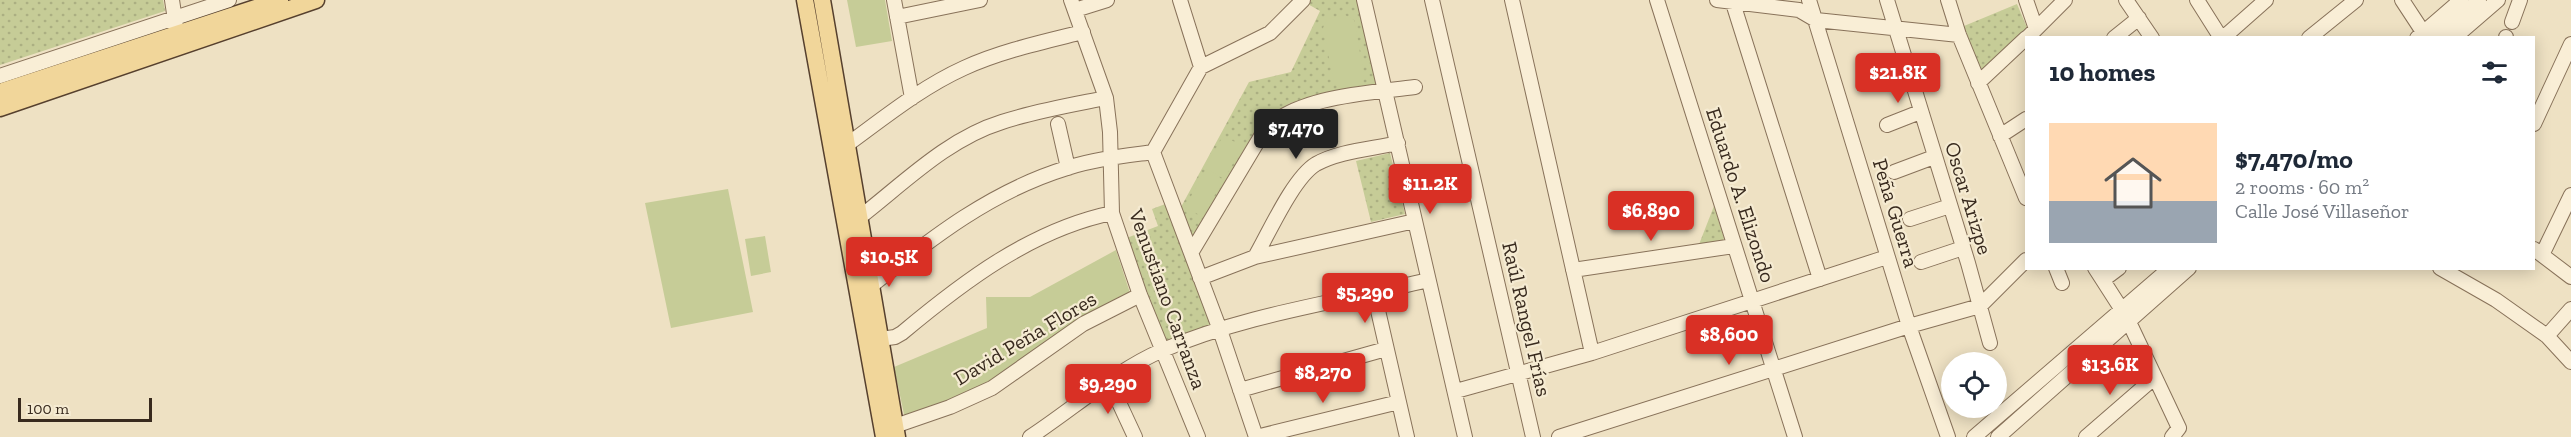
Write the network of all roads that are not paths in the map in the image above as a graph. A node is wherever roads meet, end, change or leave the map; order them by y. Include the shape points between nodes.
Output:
1 (172, 0) edge
2 (229, 0) edge
3 (280, 0) edge
4 (316, 0) edge
5 (805, 0) edge
6 (822, 0) edge
7 (894, 0) edge
8 (980, 0) edge
9 (1107, 0) edge
10 (1303, 0) edge
11 (1364, 0) edge
12 (1432, 0) edge
13 (1512, 0) edge
14 (1657, 0) edge
15 (1717, 0) edge
16 (1809, 0) edge
17 (1887, 0) edge
18 (1947, 0) edge
19 (2026, 0) edge
20 (2065, 0) edge
21 (2126, 0) edge
22 (2197, 0) edge
23 (2266, 0) edge
24 (2356, 0) edge
25 (2402, 0) edge
26 (2498, 0) edge
27 (2520, 0) edge
28 (1183, 1) edge
29 (1732, 1) edge
30 (2472, 1) edge
31 (929, 4) edge
32 (1073, 5) edge
33 (897, 17) junction
34 (174, 18) junction
35 (2139, 18) junction
36 (1816, 20) junction
37 (2512, 22) dead end
38 (1896, 29) junction
39 (1083, 32) junction
40 (177, 35) junction
41 (1959, 35) junction
42 (2030, 35) edge
43 (2116, 36) edge
44 (2151, 36) edge
45 (2221, 36) edge
46 (2224, 36) edge
47 (2311, 36) edge
48 (2425, 36) edge
49 (2456, 36) edge
50 (2025, 40) edge
51 (2571, 44) edge
52 (1907, 65) junction
53 (1201, 67) junction
54 (0, 76) edge
55 (1868, 81) dead end
56 (1978, 82) junction
57 (1415, 87) dead end
58 (1384, 91) junction
59 (0, 92) edge
60 (912, 98) junction
61 (1106, 98) junction
62 (0, 108) edge
63 (1920, 112) junction
64 (2025, 120) edge
65 (2535, 122) edge
66 (1058, 124) dead end
67 (1887, 125) dead end
68 (2000, 136) junction
69 (848, 144) junction
70 (1398, 144) junction
71 (1153, 152) junction
72 (1934, 157) junction
73 (1110, 158) junction
74 (1068, 168) junction
75 (1894, 172) dead end
76 (2025, 191) edge
77 (2571, 195) edge
78 (1950, 206) junction
79 (1112, 213) junction
80 (860, 217) junction
81 (1910, 219) dead end
82 (1416, 221) junction
83 (1734, 246) junction
84 (1963, 248) junction
85 (2538, 252) edge
86 (1191, 253) junction
87 (1255, 257) junction
88 (1887, 257) junction
89 (2025, 261) edge
90 (1921, 262) dead end
91 (1573, 270) junction
92 (2057, 270) edge
93 (2168, 270) edge
94 (2186, 270) edge
95 (2444, 270) edge
96 (2098, 274) edge
97 (2571, 277) edge
98 (1200, 278) junction
99 (1820, 279) junction
100 (1428, 280) junction
101 (2062, 283) dead end
102 (871, 285) junction
103 (1374, 293) junction
104 (1140, 295) junction
105 (1754, 301) junction
106 (1980, 306) junction
107 (2571, 309) edge
108 (2126, 316) junction
109 (1909, 326) junction
110 (1220, 330) junction
111 (2547, 336) junction
112 (874, 340) junction
113 (1990, 343) dead end
114 (1386, 349) junction
115 (1162, 350) junction
116 (1592, 353) junction
117 (2571, 362) edge
118 (1775, 368) junction
119 (1518, 375) junction
120 (2154, 378) junction
121 (1109, 381) junction
122 (1240, 390) junction
123 (1455, 391) junction
124 (1399, 402) junction
125 (892, 433) edge
126 (1134, 436) edge
127 (1793, 436) edge
128 (1030, 437) edge
129 (1198, 437) edge
130 (1256, 437) edge
131 (1407, 437) edge
132 (1465, 437) edge
133 (1533, 437) edge
134 (1559, 437) edge
135 (1948, 437) edge
136 (1974, 437) edge
137 (1998, 437) edge
138 (2086, 437) edge
139 (2172, 437) edge

1 - 34 street
2 - 34 street
3 - 40 main road
4 - 62 main road
5 - 112 main road
6 - 69 main road
7 - 33 street
8 - 31 street
9 - 32 street
10 - 53 street via 1270,33
11 - 58 street
12 - 119 street, Raúl Rangel Frías
13 - 91 street
14 - 83 street, Eduardo A. Elizondo
15 - 29 street
16 - 36 street, Peña Guerra
17 - 38 street, Oscar Arizpe
18 - 41 street
19 - 42 street
20 - 42 street
21 - 35 street
22 - 45 street
23 - 46 street
24 - 47 street
25 - 48 street
26 - 49 street
27 - 37 street
28 - 53 street
29 - 36 street via 1799,10
29 - 99 street
30 - 48 street
31 - 33 street
32 - 39 street, Venustiano Carranza
33 - 60 street
34 - 40 street
34 - 54 street
35 - 43 street
35 - 44 street
36 - 38 street
36 - 88 street, Peña Guerra
38 - 41 street
38 - 52 street, Oscar Arizpe
39 - 60 street via 964,68
39 - 61 street, Venustiano Carranza
40 - 59 main road
41 - 56 street
50 - 56 street
51 - 65 street
52 - 55 street
52 - 63 street, Oscar Arizpe
53 - 71 street
56 - 68 street
57 - 58 street
58 - 70 street
58 - 86 street via 1310,105 1276,120 1264,131
60 - 69 street
61 - 73 street, Venustiano Carranza
61 - 80 street via 1001,122 974,134 948,148
63 - 67 street
63 - 72 street, Oscar Arizpe
64 - 68 street
66 - 74 street
68 - 76 street
69 - 80 main road
70 - 82 street
70 - 87 street via 1329,159 1308,170
71 - 73 street
71 - 86 street
72 - 75 street
72 - 78 street, Oscar Arizpe
73 - 74 street
73 - 79 street, Venustiano Carranza
74 - 102 street via 1020,185 983,204
77 - 85 street
78 - 81 street
78 - 84 street, Oscar Arizpe
79 - 104 street, Venustiano Carranza
79 - 112 street via 1065,227 1008,255 902,333
80 - 102 main road
82 - 87 street
82 - 100 street
83 - 91 street
83 - 105 street, Eduardo A. Elizondo
84 - 90 street
84 - 106 street, Oscar Arizpe
85 - 97 street
86 - 98 street
87 - 98 street
88 - 99 street
88 - 109 street, Peña Guerra
89 - 106 street
91 - 116 street
92 - 101 street
93 - 108 street
94 - 108 street
95 - 111 street
96 - 108 street
98 - 110 street
99 - 105 street
100 - 103 street
100 - 123 street
102 - 112 main road
103 - 110 street
103 - 114 street
104 - 115 street, Venustiano Carranza
104 - 125 street, David Peña Flores via 1083,324 992,388
105 - 116 street
105 - 118 street, Eduardo A. Elizondo
106 - 109 street
106 - 113 street, Oscar Arizpe
107 - 111 street
108 - 120 street
108 - 136 street
108 - 137 street
109 - 118 street
109 - 135 street, Peña Guerra
110 - 115 street
110 - 122 street
111 - 117 street
112 - 125 main road
114 - 122 street
114 - 124 street
115 - 121 street
115 - 129 street, Venustiano Carranza
116 - 119 street
118 - 127 street, Eduardo A. Elizondo
118 - 134 street
119 - 123 street
119 - 133 street, Raúl Rangel Frías
120 - 138 street
120 - 139 street via 2179,428
121 - 126 street
121 - 128 street
122 - 130 street
123 - 132 street
124 - 130 street
124 - 131 street

